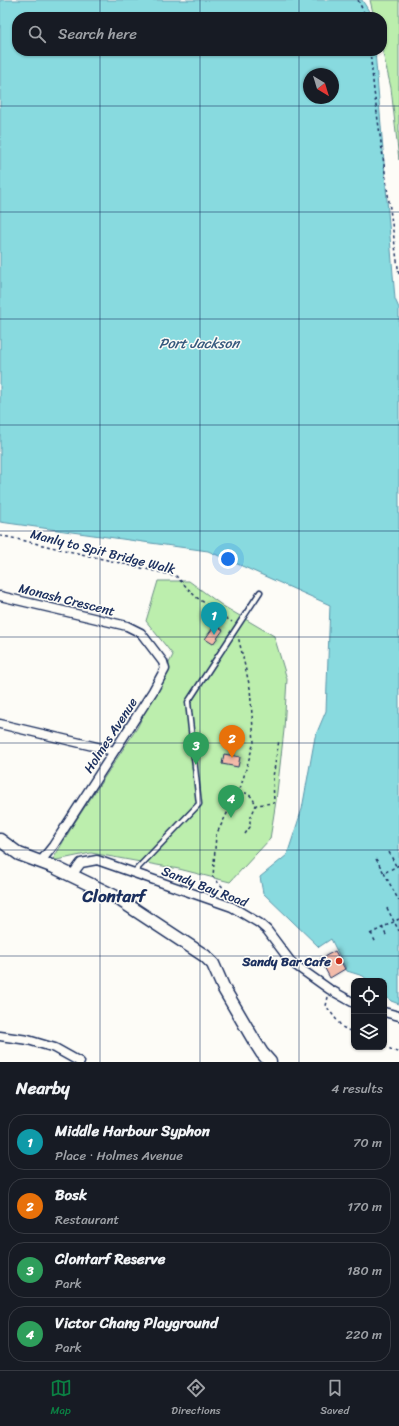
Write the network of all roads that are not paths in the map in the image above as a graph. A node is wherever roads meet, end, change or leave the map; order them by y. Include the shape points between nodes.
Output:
1 (260, 592) dead end
2 (0, 596) edge
3 (127, 626) joint
4 (0, 724) edge
5 (114, 751) junction
6 (0, 840) edge
7 (41, 861) junction
8 (134, 872) junction
9 (72, 875) junction
10 (351, 1001) edge
11 (387, 1013) edge
12 (399, 1016) edge
13 (0, 1036) edge
14 (80, 1062) edge
15 (270, 1062) edge

1 - 8 lane via 188,702 199,804
2 - 3 street, Monash Crescent
3 - 5 street, Holmes Avenue via 141,633 163,662 165,669
4 - 5 street
5 - 7 street, Holmes Avenue
6 - 7 street via 19,854
7 - 9 street
8 - 9 street, Sandy Bay Road via 97,860 81,863
8 - 10 street, Sandy Bay Road via 232,907 260,923 291,962
9 - 15 street via 114,896 205,956 213,964 224,989 255,1042
11 - 12 street
13 - 14 street via 28,1040 55,1048

